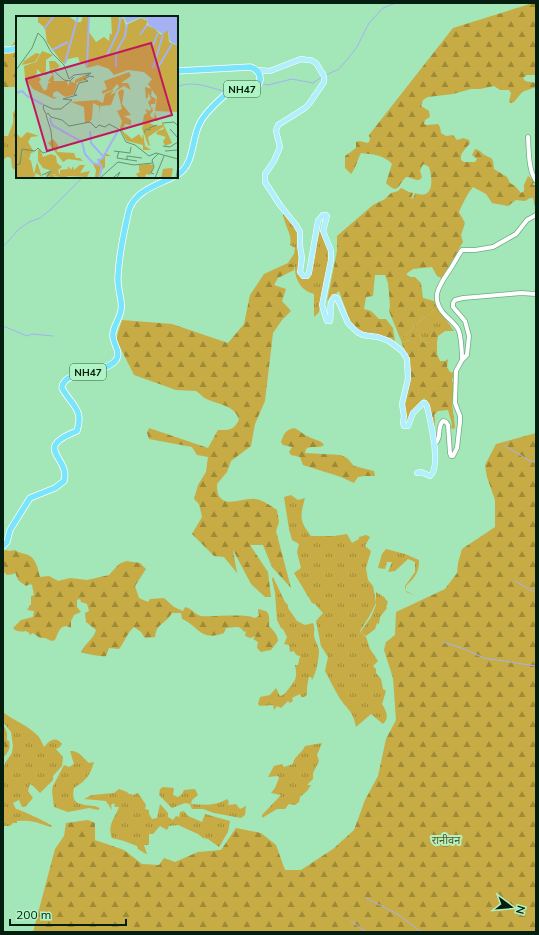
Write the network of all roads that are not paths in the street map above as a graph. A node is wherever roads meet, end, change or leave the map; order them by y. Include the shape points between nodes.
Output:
1 (16, 48) edge
2 (3, 50) edge
3 (256, 70) junction
4 (178, 71) edge
5 (528, 136) dead end
6 (178, 174) edge
7 (171, 178) edge
8 (536, 181) edge
9 (536, 215) edge
10 (536, 294) edge
11 (462, 360) junction
12 (434, 445) junction
13 (417, 473) dead end
14 (3, 546) edge

1 - 2 highway
3 - 4 highway, NH47 via 242,67
3 - 6 highway, NH47 via 260,76 260,83 257,86 226,95 203,118 198,126 187,164
3 - 12 main road via 270,71 301,60 311,60 322,70 324,82 309,104 278,125 276,131 280,147 265,174 265,182 300,232 300,272 303,276 309,273 318,221 323,215 327,216 323,231 332,254 322,305 326,320 330,321 331,300 337,298 348,323 357,332 389,341 405,354 409,372 402,404 403,423 404,426 408,426 413,413 425,403
5 - 8 street via 531,174
7 - 14 highway, NH47 via 141,194 130,206 118,276 121,309 112,334 118,352 117,358 102,369 72,377 62,384 80,419 77,431 58,441 54,448 66,472 64,481 56,488 30,498
9 - 11 street via 527,220 516,234 493,247 462,250 440,284 436,294 438,305 458,328
10 - 11 street via 455,300 453,307 465,322 469,336 467,355
11 - 12 street via 456,371 454,403 460,422 455,454 451,456 450,453 446,422 440,423 438,442
12 - 13 main road via 433,473 430,476

